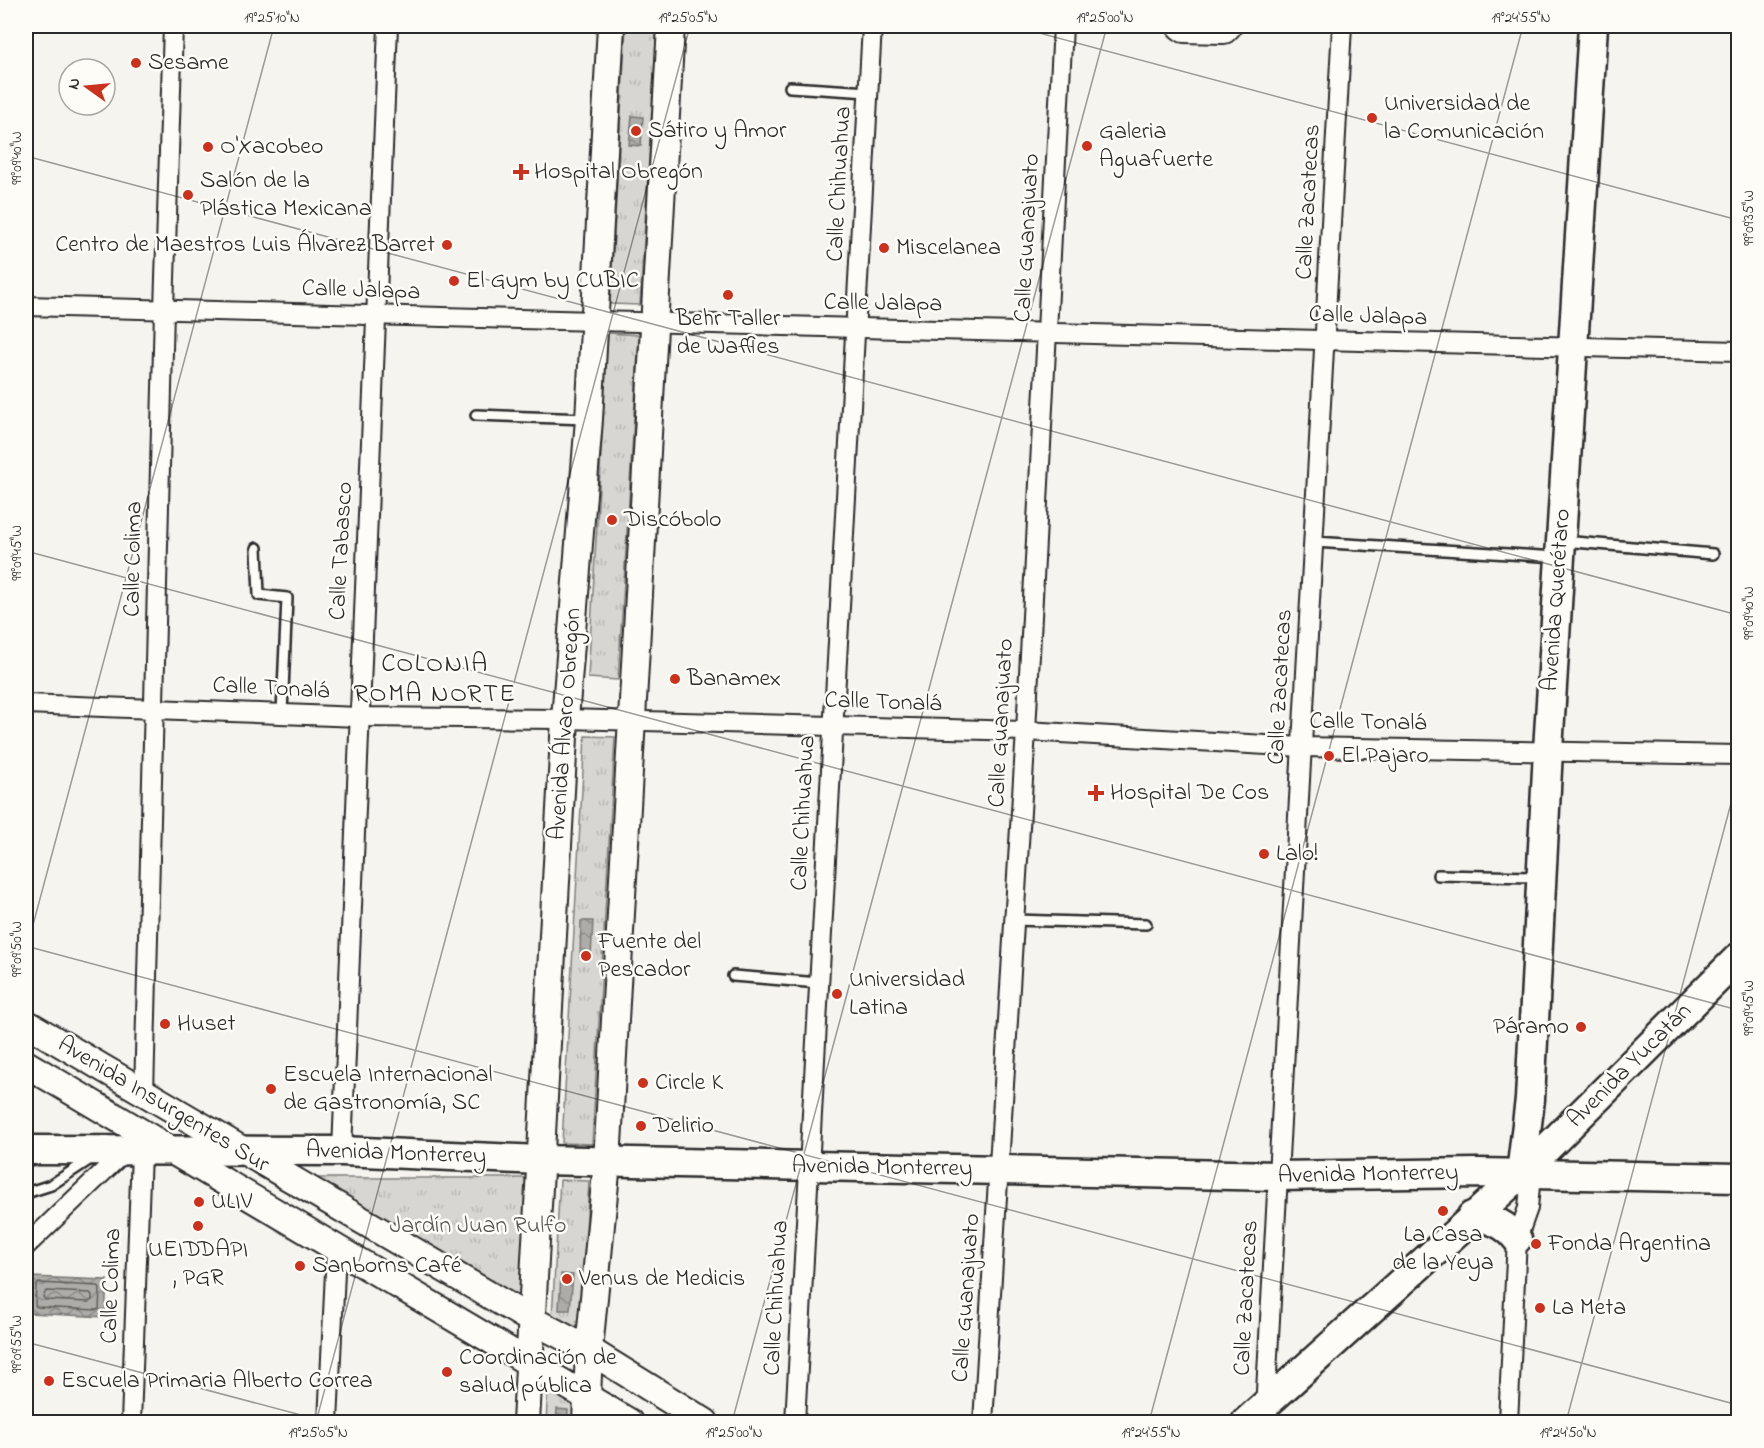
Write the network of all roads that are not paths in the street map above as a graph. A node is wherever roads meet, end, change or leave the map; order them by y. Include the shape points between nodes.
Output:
1 (173, 26) edge
2 (388, 26) edge
3 (611, 26) edge
4 (671, 26) edge
5 (872, 26) edge
6 (1063, 26) edge
7 (1180, 26) edge
8 (1228, 26) edge
9 (1342, 26) edge
10 (1593, 26) edge
11 (790, 87) dead end
12 (869, 92) junction
13 (26, 306) edge
14 (164, 310) junction
15 (377, 316) junction
16 (594, 322) junction
17 (655, 322) junction
18 (857, 328) junction
19 (1048, 332) junction
20 (1326, 340) junction
21 (1573, 346) junction
22 (1738, 351) edge
23 (477, 415) dead end
24 (589, 419) junction
25 (1314, 543) junction
26 (257, 548) dead end
27 (1560, 549) junction
28 (1713, 554) dead end
29 (26, 704) edge
30 (154, 707) junction
31 (282, 713) junction
32 (359, 717) junction
33 (565, 718) junction
34 (631, 722) junction
35 (832, 725) junction
36 (1026, 731) junction
37 (1302, 747) junction
38 (1548, 750) junction
39 (1738, 755) edge
40 (1438, 875) dead end
41 (1541, 877) junction
42 (1015, 920) junction
43 (1146, 924) dead end
44 (1738, 958) edge
45 (733, 976) dead end
46 (819, 982) junction
47 (26, 1023) edge
48 (26, 1064) edge
49 (144, 1094) junction
50 (1569, 1126) junction
51 (26, 1150) edge
52 (122, 1151) junction
53 (241, 1151) junction
54 (342, 1151) junction
55 (172, 1152) junction
56 (540, 1160) junction
57 (607, 1162) junction
58 (808, 1166) junction
59 (1000, 1170) junction
60 (1526, 1174) junction
61 (1594, 1175) junction
62 (1278, 1176) junction
63 (1738, 1178) edge
64 (26, 1193) edge
65 (1472, 1216) junction
66 (1517, 1239) junction
67 (26, 1246) edge
68 (336, 1250) junction
69 (530, 1319) junction
70 (589, 1350) junction
71 (528, 1364) junction
72 (587, 1397) junction
73 (1258, 1417) edge
74 (131, 1422) edge
75 (328, 1422) edge
76 (526, 1422) edge
77 (586, 1422) edge
78 (629, 1422) edge
79 (705, 1422) edge
80 (795, 1422) edge
81 (983, 1422) edge
82 (1508, 1422) edge

1 - 14 street, Calle Colima
2 - 15 street, Calle Tabasco
3 - 16 main road, Avenida Álvaro Obregón
4 - 17 main road
5 - 12 street, Calle Chihuahua
6 - 19 street, Calle Guanajuato
7 - 8 main road via 1224,30
9 - 20 street, Calle Zacatecas
10 - 21 main road, Avenida Querétaro
11 - 12 lane
12 - 18 street, Calle Chihuahua
13 - 14 street, Calle Jalapa
14 - 15 street, Calle Jalapa
14 - 30 street, Calle Colima
15 - 16 street, Calle Jalapa
15 - 32 street, Calle Tabasco
16 - 17 street, Calle Jalapa
16 - 24 main road, Avenida Álvaro Obregón
17 - 18 street, Calle Jalapa
17 - 34 main road
18 - 19 street, Calle Jalapa
18 - 35 street, Calle Chihuahua
19 - 20 street, Calle Jalapa
19 - 36 street, Calle Guanajuato
20 - 21 street, Calle Jalapa
20 - 25 street, Calle Zacatecas
21 - 22 street, Calle Jalapa
21 - 27 main road, Avenida Querétaro
23 - 24 lane
24 - 33 main road, Avenida Álvaro Obregón
25 - 27 lane
25 - 37 street, Calle Zacatecas
26 - 31 lane via 259,595 287,598
27 - 28 lane
27 - 38 main road, Avenida Querétaro
29 - 30 street, Calle Tonalá
30 - 31 street, Calle Tonalá
30 - 49 street, Calle Colima
31 - 32 street, Calle Tonalá
32 - 33 street, Calle Tonalá
32 - 54 street, Calle Tabasco
33 - 34 street, Calle Tonalá
33 - 56 main road, Avenida Álvaro Obregón
34 - 35 street, Calle Tonalá
34 - 57 main road
35 - 36 street, Calle Tonalá
35 - 46 street, Calle Chihuahua
36 - 37 street, Calle Tonalá
36 - 42 street, Calle Guanajuato
37 - 38 street, Calle Tonalá
37 - 62 street, Calle Zacatecas
38 - 39 street, Calle Tonalá
38 - 41 main road, Avenida Querétaro
40 - 41 lane
41 - 60 main road, Avenida Querétaro
42 - 43 lane
42 - 59 street, Calle Guanajuato
44 - 50 main road, Avenida Yucatán
45 - 46 lane
46 - 58 street, Calle Chihuahua
47 - 49 main road, Avenida Insurgentes Sur
48 - 55 main road, Avenida Insurgentes Sur
49 - 53 main road, Avenida Insurgentes Sur
50 - 60 main road, Avenida Yucatán
50 - 61 main road via 1573,1150
51 - 52 main road, Avenida Monterrey
52 - 55 main road, Avenida Monterrey
52 - 64 lane
52 - 67 street
52 - 74 street, Calle Colima
53 - 54 main road, Avenida Monterrey
53 - 55 main road, Avenida Monterrey
53 - 69 main road, Avenida Insurgentes Sur
54 - 56 main road, Avenida Monterrey
55 - 68 main road, Avenida Insurgentes Sur
56 - 57 main road, Avenida Monterrey
56 - 69 main road, Avenida Álvaro Obregón
57 - 58 main road, Avenida Monterrey
57 - 70 main road
58 - 59 main road, Avenida Monterrey
58 - 80 street, Calle Chihuahua
59 - 62 main road, Avenida Monterrey
59 - 81 street, Calle Guanajuato
60 - 61 main road, Avenida Monterrey
60 - 62 main road, Avenida Monterrey
60 - 65 main road, Avenida Yucatán
60 - 66 street, Avenida Querétaro via 1528,1208
61 - 63 main road, Avenida Monterrey
62 - 73 street, Calle Zacatecas
65 - 66 main road via 1498,1222
65 - 73 main road
66 - 82 street, Avenida Querétaro
68 - 71 main road, Avenida Insurgentes Sur
68 - 75 street
69 - 70 main road, Avenida Insurgentes Sur
69 - 71 main road, Avenida Álvaro Obregón
70 - 72 main road
70 - 79 main road, Avenida Insurgentes Sur
71 - 72 main road, Avenida Insurgentes Sur
71 - 76 main road, Avenida Álvaro Obregón
72 - 77 main road
72 - 78 main road, Avenida Insurgentes Sur

